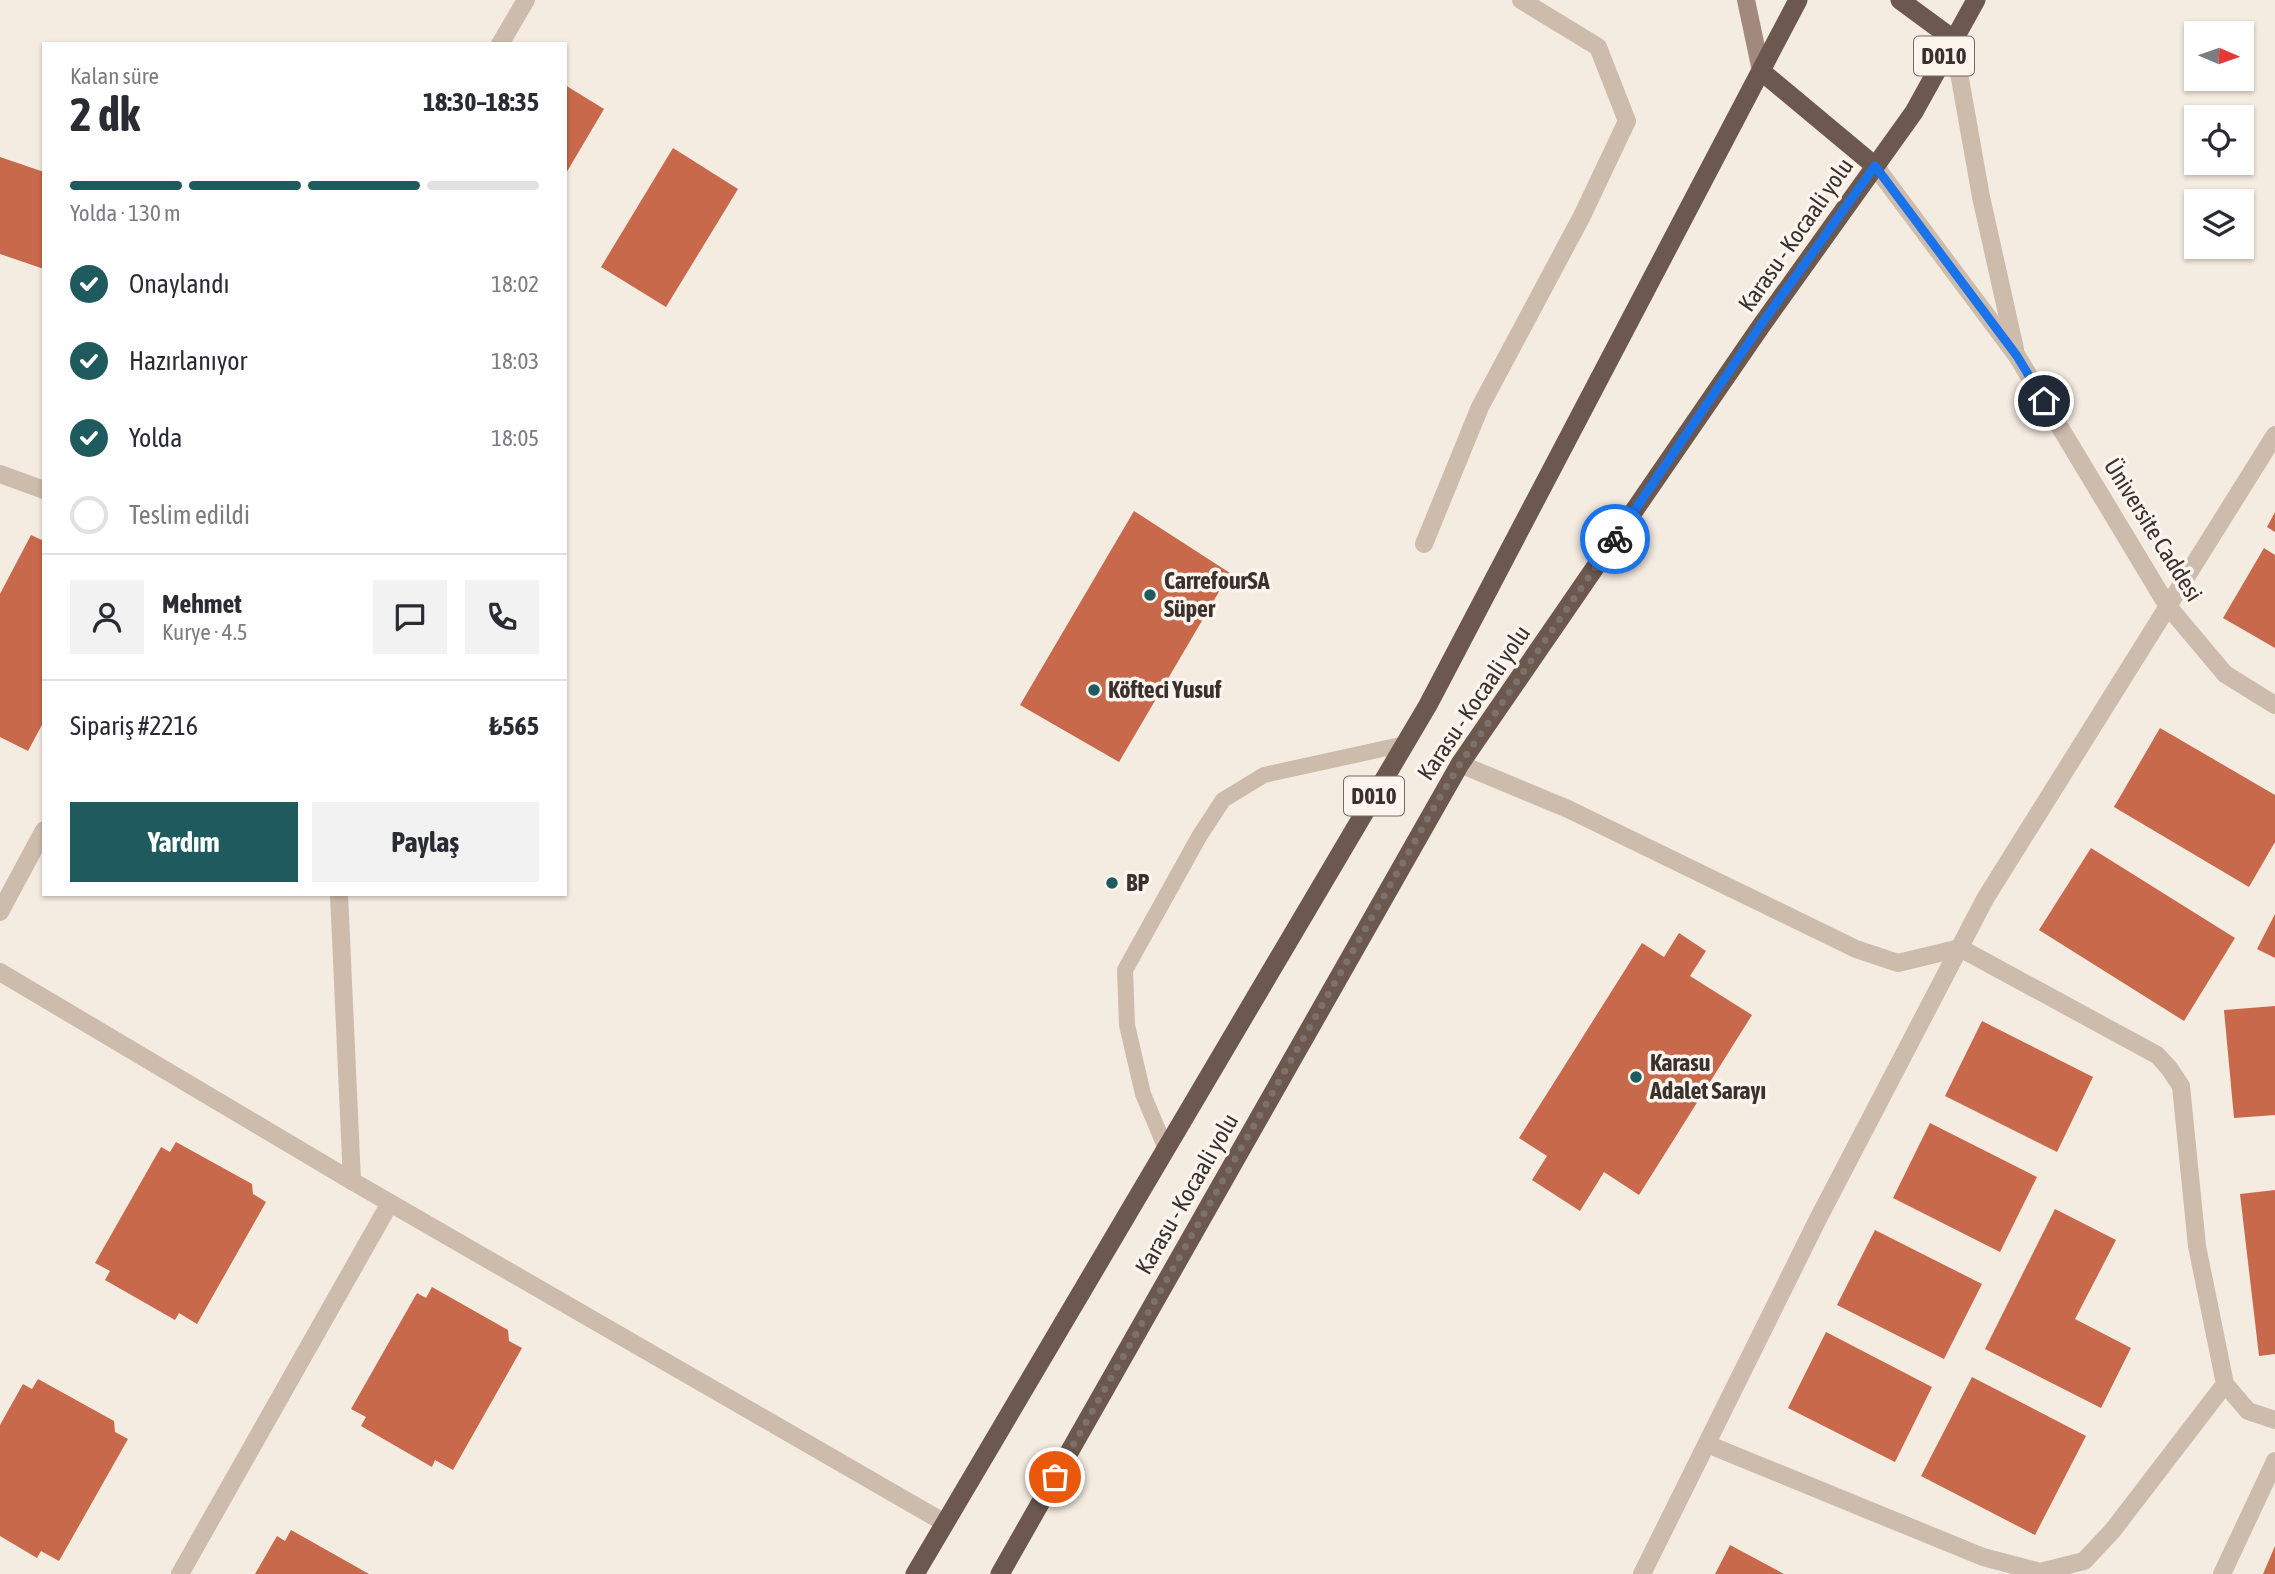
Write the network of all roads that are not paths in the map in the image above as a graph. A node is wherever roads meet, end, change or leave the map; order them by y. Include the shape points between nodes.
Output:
1 (526, 0) edge
2 (1521, 0) edge
3 (1746, 0) edge
4 (1798, 0) edge
5 (1900, 0) edge
6 (1976, 0) edge
7 (1953, 39) junction
8 (501, 42) edge
9 (1761, 71) junction
10 (1875, 166) junction
11 (2017, 356) junction
12 (2275, 435) edge
13 (0, 474) edge
14 (42, 489) edge
15 (1424, 544) dead end
16 (2167, 606) junction
17 (2275, 705) edge
18 (1405, 744) junction
19 (1460, 764) junction
20 (42, 834) edge
21 (339, 896) edge
22 (0, 912) edge
23 (1960, 948) junction
24 (0, 972) edge
25 (1166, 1149) junction
26 (352, 1181) junction
27 (390, 1203) junction
28 (2225, 1384) junction
29 (2275, 1420) edge
30 (1707, 1444) junction
31 (2275, 1461) edge
32 (945, 1523) junction
33 (180, 1574) edge
34 (915, 1574) edge
35 (1000, 1574) edge
36 (1642, 1574) edge
37 (2222, 1574) edge

1 - 8 street
2 - 15 street via 1598,47 1627,121 1480,407
3 - 9 main road
4 - 9 highway, Karasu - Kocaali yolu / D010
5 - 7 highway
6 - 7 highway, Karasu - Kocaali yolu / D010
7 - 10 highway, Karasu - Kocaali yolu / D010 via 1914,112
7 - 11 street via 1981,197
9 - 10 highway
9 - 18 highway, Karasu - Kocaali yolu / D010
10 - 11 street
10 - 19 highway, Karasu - Kocaali yolu / D010
11 - 16 street, Üniversite Caddesi
12 - 16 street
13 - 14 street
16 - 17 street, Üniversite Caddesi via 2225,674
16 - 23 street via 1985,899
18 - 25 highway, Karasu - Kocaali yolu / D010
18 - 25 lane via 1264,775 1223,800 1199,835 1125,970 1127,1025 1143,1094
19 - 23 street via 1568,808 1856,949 1898,963
19 - 35 highway, Karasu - Kocaali yolu / D010
20 - 22 street
21 - 26 street
23 - 28 street via 2157,1055 2181,1086 2197,1246
23 - 30 street
24 - 26 street
25 - 32 highway, Karasu - Kocaali yolu / D010
26 - 27 street
27 - 32 street
27 - 33 street
28 - 29 street via 2248,1411
28 - 30 street via 2084,1561 2040,1572 1983,1557
30 - 36 street
31 - 37 street
32 - 34 highway, Karasu - Kocaali yolu / D010

